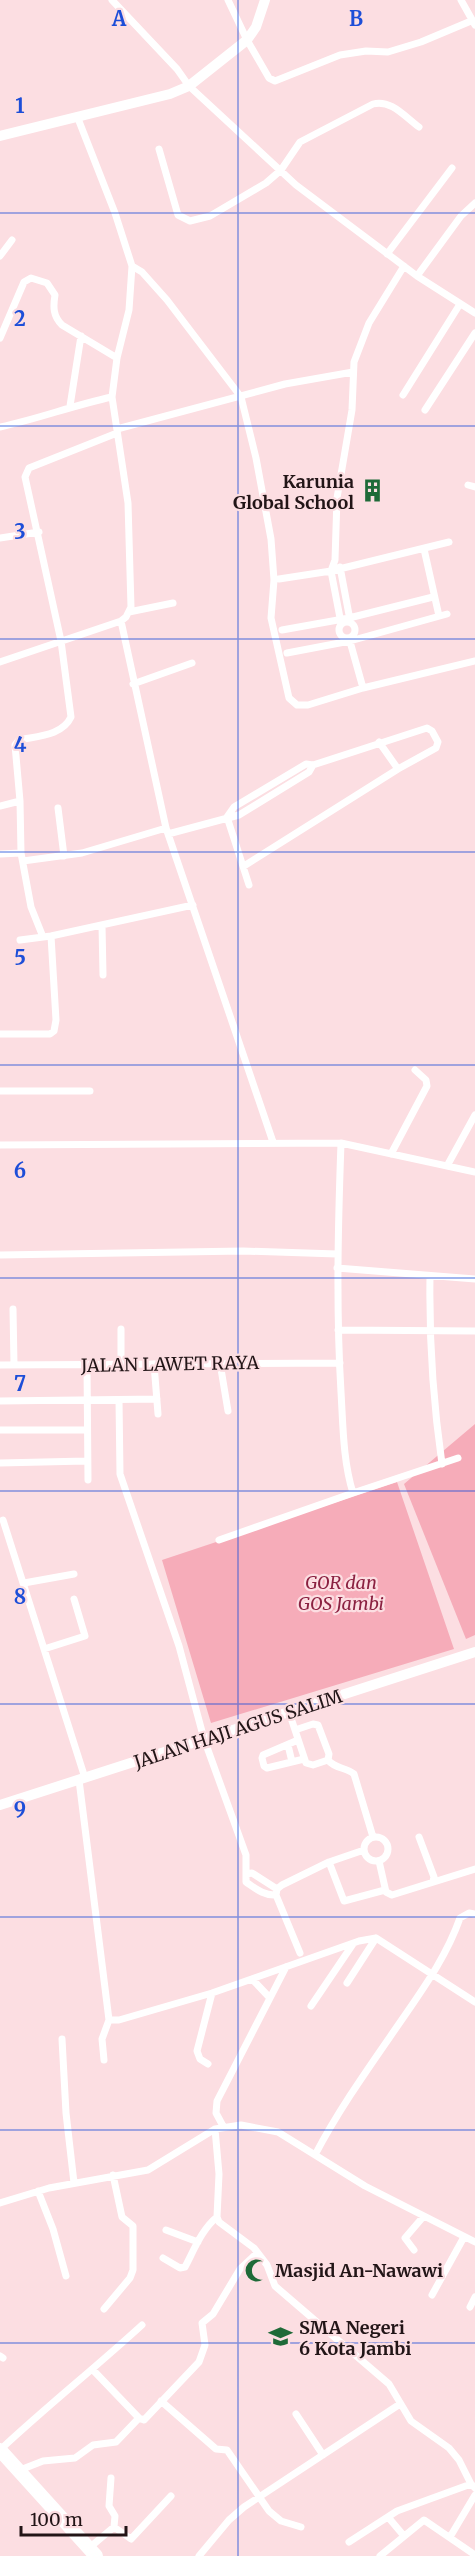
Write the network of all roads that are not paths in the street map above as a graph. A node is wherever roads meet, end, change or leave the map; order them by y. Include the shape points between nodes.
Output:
1 (112, 0) edge
2 (228, 0) edge
3 (265, 0) edge
4 (461, 0) edge
5 (473, 23) edge
6 (246, 40) junction
7 (189, 86) junction
8 (78, 117) junction
9 (419, 127) dead end
10 (0, 136) edge
11 (159, 149) dead end
12 (452, 168) dead end
13 (281, 170) junction
14 (475, 203) edge
15 (12, 240) dead end
16 (387, 254) junction
17 (0, 256) edge
18 (132, 266) junction
19 (404, 266) junction
20 (417, 276) junction
21 (460, 304) junction
22 (474, 311) edge
23 (475, 333) edge
24 (81, 336) junction
25 (0, 338) edge
26 (117, 358) junction
27 (353, 372) junction
28 (403, 395) dead end
29 (112, 397) junction
30 (241, 397) junction
31 (70, 406) junction
32 (425, 410) dead end
33 (0, 427) edge
34 (117, 431) junction
35 (39, 531) junction
36 (0, 538) edge
37 (449, 542) dead end
38 (424, 549) junction
39 (335, 560) junction
40 (341, 568) junction
41 (331, 571) junction
42 (279, 579) dead end
43 (433, 597) junction
44 (173, 603) dead end
45 (129, 612) junction
46 (447, 614) dead end
47 (439, 616) junction
48 (349, 620) junction
49 (121, 621) junction
50 (341, 621) junction
51 (282, 630) dead end
52 (350, 639) junction
53 (61, 641) junction
54 (287, 653) dead end
55 (475, 661) edge
56 (0, 662) edge
57 (192, 663) dead end
58 (133, 684) junction
59 (363, 688) junction
60 (380, 742) junction
61 (398, 769) junction
62 (20, 801) junction
63 (0, 806) edge
64 (58, 808) dead end
65 (227, 817) junction
66 (167, 831) junction
67 (21, 853) junction
68 (0, 855) edge
69 (64, 856) junction
70 (23, 861) junction
71 (244, 866) junction
72 (249, 885) dead end
73 (193, 905) junction
74 (102, 925) junction
75 (47, 937) junction
76 (20, 940) dead end
77 (103, 975) dead end
78 (0, 1035) edge
79 (415, 1070) dead end
80 (0, 1091) edge
81 (90, 1091) dead end
82 (475, 1115) edge
83 (273, 1142) junction
84 (341, 1143) junction
85 (0, 1145) edge
86 (391, 1154) junction
87 (447, 1166) junction
88 (475, 1173) edge
89 (337, 1254) junction
90 (0, 1255) edge
91 (337, 1268) junction
92 (430, 1276) junction
93 (475, 1279) edge
94 (13, 1309) dead end
95 (121, 1329) dead end
96 (338, 1330) junction
97 (429, 1331) junction
98 (475, 1331) edge
99 (220, 1363) junction
100 (340, 1363) junction
101 (121, 1364) junction
102 (154, 1364) junction
103 (0, 1365) edge
104 (14, 1365) junction
105 (87, 1365) junction
106 (157, 1399) junction
107 (87, 1400) junction
108 (119, 1400) junction
109 (0, 1401) edge
110 (228, 1411) dead end
111 (158, 1414) dead end
112 (0, 1430) edge
113 (86, 1430) junction
114 (458, 1458) dead end
115 (86, 1461) junction
116 (0, 1463) edge
117 (442, 1464) junction
118 (88, 1480) dead end
119 (353, 1493) junction
120 (3, 1520) dead end
121 (219, 1540) dead end
122 (74, 1574) dead end
123 (24, 1583) junction
124 (74, 1599) dead end
125 (44, 1649) junction
126 (475, 1652) edge
127 (289, 1712) junction
128 (295, 1730) junction
129 (204, 1739) junction
130 (298, 1740) junction
131 (288, 1745) junction
132 (304, 1759) junction
133 (328, 1760) junction
134 (292, 1762) junction
135 (82, 1779) junction
136 (0, 1805) edge
137 (373, 1837) junction
138 (418, 1837) dead end
139 (364, 1850) junction
140 (379, 1861) junction
141 (329, 1862) junction
142 (475, 1869) edge
143 (246, 1874) junction
144 (433, 1881) junction
145 (385, 1890) junction
146 (277, 1892) junction
147 (475, 1914) edge
148 (376, 1938) junction
149 (353, 1944) junction
150 (300, 1953) dead end
151 (286, 1967) junction
152 (432, 1975) junction
153 (252, 1979) junction
154 (347, 1983) dead end
155 (212, 1993) junction
156 (269, 1997) junction
157 (475, 2002) edge
158 (311, 2006) dead end
159 (109, 2020) junction
160 (62, 2039) dead end
161 (104, 2060) dead end
162 (208, 2064) dead end
163 (219, 2127) junction
164 (315, 2155) junction
165 (113, 2175) junction
166 (74, 2182) junction
167 (38, 2191) junction
168 (0, 2203) edge
169 (217, 2217) junction
170 (423, 2217) junction
171 (166, 2230) dead end
172 (464, 2237) junction
173 (198, 2242) junction
174 (475, 2242) edge
175 (414, 2250) dead end
176 (257, 2253) junction
177 (163, 2258) dead end
178 (66, 2276) dead end
179 (432, 2295) dead end
180 (475, 2297) edge
181 (470, 2307) dead end
182 (104, 2309) dead end
183 (142, 2325) dead end
184 (93, 2370) junction
185 (161, 2402) junction
186 (400, 2404) junction
187 (296, 2414) dead end
188 (139, 2418) junction
189 (0, 2450) edge
190 (323, 2455) junction
191 (20, 2470) junction
192 (111, 2478) dead end
193 (473, 2486) edge
194 (475, 2495) edge
195 (171, 2496) dead end
196 (259, 2497) junction
197 (388, 2517) junction
198 (114, 2527) junction
199 (301, 2527) dead end
200 (404, 2536) junction
201 (450, 2536) junction
202 (349, 2542) dead end
203 (93, 2552) edge
204 (475, 2554) edge
205 (199, 2556) edge
206 (380, 2556) edge

1 - 7 street
2 - 6 street
3 - 6 main road via 256,27
4 - 5 street
5 - 6 street via 388,52 340,55 276,81 269,78
6 - 7 main road
7 - 8 main road
7 - 13 street
8 - 10 main road
8 - 18 street
9 - 13 street via 388,104 373,104 300,142
11 - 13 street via 178,215 190,221 210,216 239,200
12 - 16 street
13 - 16 street
14 - 20 street
15 - 17 street
16 - 19 street
18 - 26 street via 129,310
18 - 30 street via 167,300
19 - 20 street
19 - 27 street via 369,323 357,350
20 - 21 street
21 - 22 street
21 - 28 street
23 - 32 street
24 - 25 street via 56,319 55,295 47,283 31,278 24,282
24 - 26 street
24 - 31 street
26 - 29 street
27 - 30 street via 285,384
27 - 39 street via 352,410 337,498
29 - 31 street
29 - 34 street
30 - 34 street
30 - 59 street via 271,539 272,618 289,698 297,705 308,705
31 - 33 street
34 - 35 street via 29,468 25,477
34 - 45 street via 129,503
35 - 36 street
35 - 53 street
37 - 38 street
38 - 40 street
38 - 43 street
39 - 40 street
39 - 41 street
40 - 41 street
40 - 48 street
41 - 42 street
41 - 50 street
43 - 47 street
43 - 48 street
44 - 45 street
45 - 49 street
46 - 47 street
47 - 52 street
48 - 50 street
48 - 52 street via 355,630
49 - 53 street
49 - 58 street
50 - 51 street
50 - 52 street via 340,635
52 - 54 street
52 - 59 street
53 - 56 street
53 - 62 street via 70,717 60,731 19,740 15,745
55 - 59 street
57 - 58 street
58 - 66 street
60 - 61 street
60 - 61 street via 427,728 432,731 438,742 436,748
60 - 65 street via 313,765 309,772 249,809
61 - 71 street
62 - 63 street
62 - 67 street
64 - 69 street
65 - 66 street
65 - 71 street
66 - 69 street
66 - 73 street
67 - 68 street
67 - 70 street
69 - 70 street
70 - 75 street via 31,908
71 - 72 street
73 - 74 street
73 - 83 street
74 - 75 street
74 - 77 street
75 - 76 street
75 - 78 street via 54,1031
79 - 86 street via 427,1086
80 - 81 street
82 - 87 street
83 - 84 street
83 - 85 street
84 - 86 street
84 - 89 street
86 - 87 street
87 - 88 street
89 - 90 street via 243,1251
89 - 91 street
91 - 92 street
91 - 96 street
92 - 93 street
92 - 97 street
94 - 104 street
95 - 101 street
96 - 97 street
96 - 100 street
97 - 98 street
97 - 117 street
99 - 100 street, JALAN LAWET RAYA
99 - 102 street, JALAN LAWET RAYA
99 - 110 street
100 - 119 street via 345,1445
101 - 102 street, JALAN LAWET RAYA
101 - 105 street, JALAN LAWET RAYA
102 - 106 street
103 - 104 street, JALAN LAWET RAYA
104 - 105 street, JALAN LAWET RAYA
105 - 107 street
106 - 108 street
106 - 111 street
107 - 108 street
107 - 109 street
107 - 113 street
108 - 129 street via 122,1482 179,1646
112 - 113 street
113 - 115 street
114 - 117 street
115 - 116 street
115 - 118 street
117 - 119 street
119 - 121 street
120 - 123 street
122 - 123 street
123 - 125 street
124 - 125 street via 84,1636
125 - 135 street
126 - 127 main road, JALAN HAJI AGUS SALIM
127 - 128 street
127 - 129 main road, JALAN HAJI AGUS SALIM
128 - 130 street
128 - 133 street via 318,1725
129 - 135 main road, JALAN HAJI AGUS SALIM
129 - 143 street via 246,1855
130 - 131 street
130 - 132 street
131 - 134 street
131 - 134 street via 262,1758 267,1768
132 - 133 street via 309,1765
132 - 134 street
133 - 137 street via 332,1766 354,1774
135 - 136 main road, JALAN HAJI AGUS SALIM
135 - 159 street
137 - 139 street
137 - 140 street via 383,1838 389,1847
138 - 144 street
139 - 140 street via 369,1858
139 - 141 street
140 - 145 street
141 - 145 street via 344,1901
141 - 146 street
142 - 144 street
143 - 146 street via 252,1873
143 - 146 street via 246,1882 260,1891 270,1895
144 - 145 street via 392,1895
146 - 150 street
147 - 152 street via 460,1918
148 - 149 street
148 - 152 street
148 - 154 street
149 - 151 street
149 - 158 street
151 - 153 street
151 - 156 street
152 - 157 street
152 - 164 street via 332,2122
153 - 155 street
153 - 156 street
155 - 159 street
155 - 162 street via 197,2051
156 - 163 street via 217,2101
159 - 161 street via 102,2033
160 - 166 street
163 - 164 street via 241,2125 278,2132
163 - 165 street via 148,2170
163 - 169 street
164 - 170 street
165 - 166 street
165 - 182 street via 122,2217 133,2226 133,2270
166 - 167 street
167 - 168 street
167 - 178 street
169 - 173 street
169 - 176 street via 223,2228
170 - 172 street
170 - 175 street via 405,2238
171 - 173 street
172 - 174 street
172 - 179 street
173 - 177 street via 183,2268
176 - 185 street via 240,2269 213,2314 202,2323 206,2345 199,2362
176 - 186 street via 267,2265 275,2286 388,2384
180 - 181 street
183 - 184 street
184 - 188 street
184 - 189 street via 46,2406
185 - 188 street via 144,2420
185 - 196 street via 216,2449 227,2450
186 - 190 street
186 - 193 street via 411,2421 449,2448
187 - 190 street
188 - 191 street via 116,2442 93,2445 75,2458 42,2461
189 - 191 highway
190 - 196 street
191 - 203 highway
192 - 198 street
193 - 197 street
194 - 201 street
195 - 198 street via 131,2540
196 - 199 street via 275,2516
196 - 205 street via 229,2520
197 - 200 street
197 - 202 street
198 - 203 street
200 - 201 street via 424,2520
200 - 206 street
201 - 204 street

